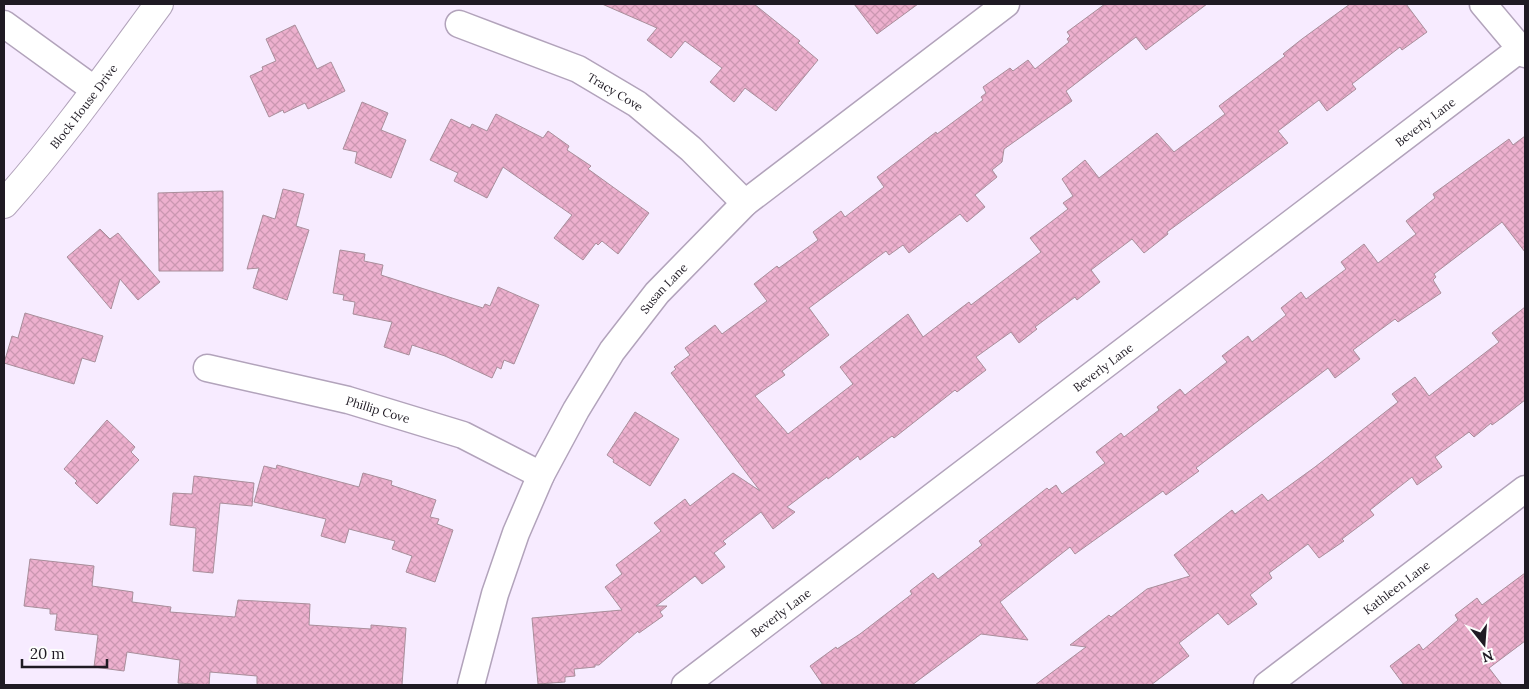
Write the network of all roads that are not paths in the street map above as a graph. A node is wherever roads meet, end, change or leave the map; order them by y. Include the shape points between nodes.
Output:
1 (159, 4) edge
2 (1006, 4) edge
3 (1483, 4) edge
4 (4, 24) edge
5 (459, 24) dead end
6 (1523, 52) edge
7 (95, 90) junction
8 (745, 203) junction
9 (4, 204) edge
10 (207, 368) dead end
11 (541, 475) junction
12 (1525, 489) edge
13 (471, 685) edge
14 (685, 685) edge
15 (1267, 685) edge

1 - 7 street, Block House Drive
2 - 8 street, Susan Lane
3 - 6 street
4 - 7 street
5 - 8 street, Tracy Cove via 578,69 637,104 691,149
6 - 14 street, Beverly Lane
7 - 9 street, Block House Drive
8 - 11 street, Susan Lane via 657,293 612,351
10 - 11 street, Phillip Cove via 348,400 463,434
11 - 13 street, Susan Lane via 495,594
12 - 15 street, Kathleen Lane

